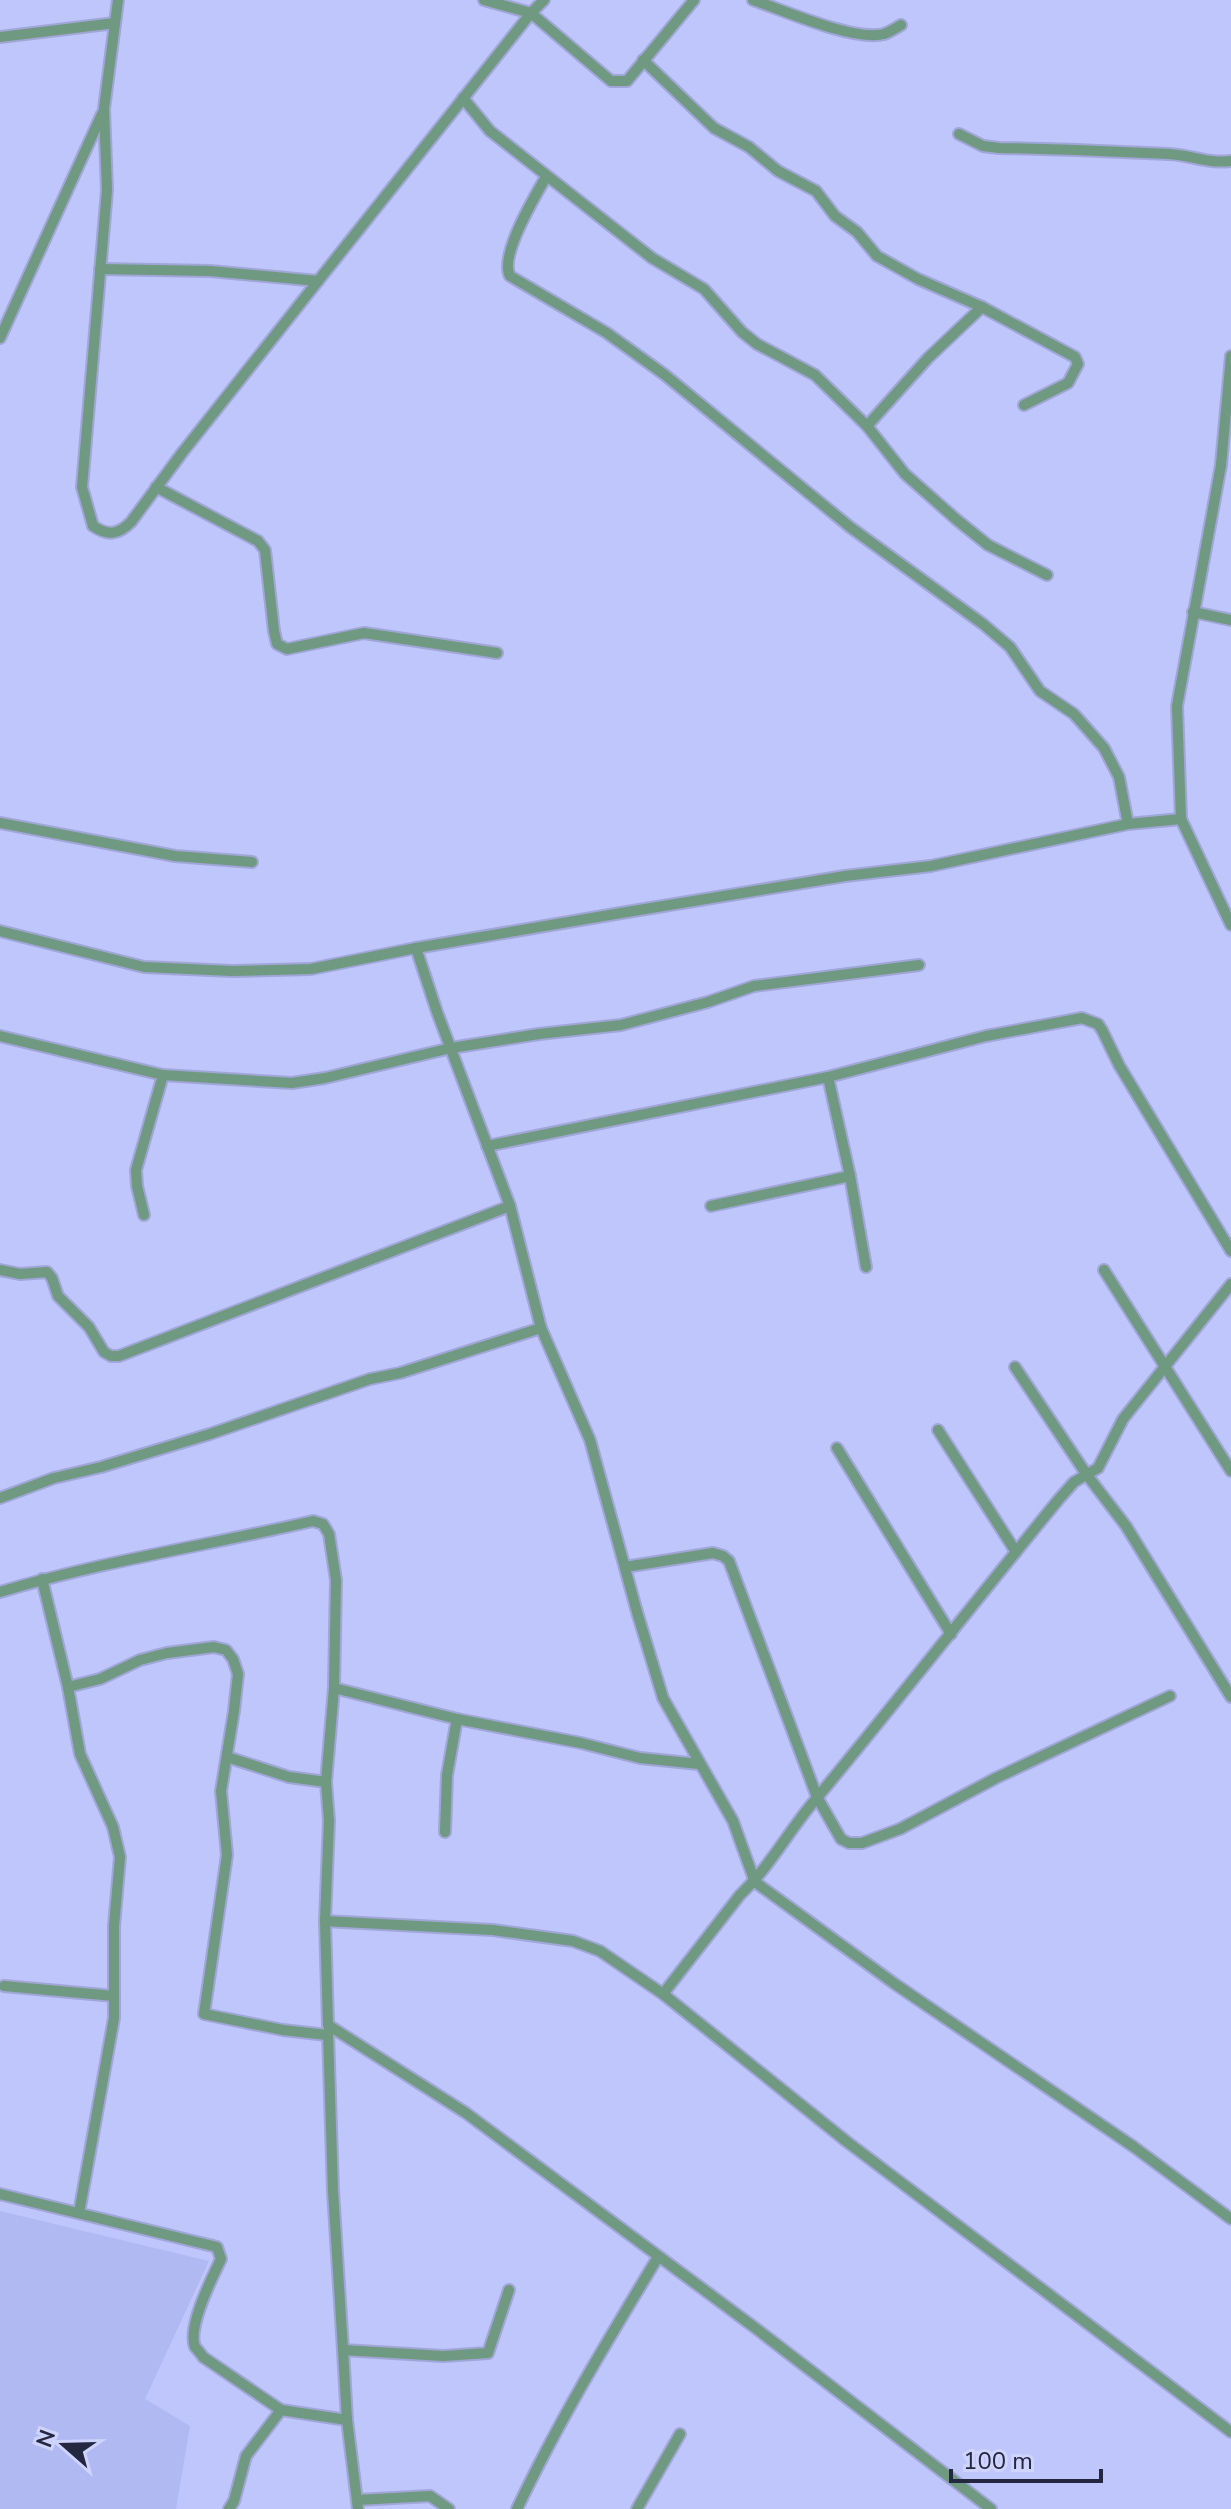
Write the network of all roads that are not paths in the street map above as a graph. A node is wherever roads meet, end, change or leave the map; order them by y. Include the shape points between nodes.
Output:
1 (118, 0) edge
2 (484, 0) edge
3 (544, 0) edge
4 (694, 0) edge
5 (753, 0) edge
6 (531, 13) junction
7 (115, 23) junction
8 (901, 25) dead end
9 (0, 37) edge
10 (643, 60) junction
11 (463, 98) junction
12 (104, 109) junction
13 (959, 134) dead end
14 (1231, 161) edge
15 (546, 177) junction
16 (100, 269) junction
17 (318, 281) junction
18 (982, 307) junction
19 (0, 338) edge
20 (1231, 356) edge
21 (1024, 405) dead end
22 (867, 426) junction
23 (1226, 467) edge
24 (156, 487) junction
25 (1047, 575) dead end
26 (1193, 612) junction
27 (1231, 620) edge
28 (497, 653) dead end
29 (1181, 819) junction
30 (0, 823) edge
31 (1128, 824) junction
32 (252, 862) dead end
33 (1231, 925) edge
34 (0, 931) edge
35 (416, 948) junction
36 (919, 965) dead end
37 (0, 1036) edge
38 (451, 1048) junction
39 (163, 1075) junction
40 (828, 1077) junction
41 (487, 1146) junction
42 (850, 1176) junction
43 (510, 1206) junction
44 (711, 1206) dead end
45 (144, 1215) dead end
46 (1231, 1251) edge
47 (866, 1267) dead end
48 (0, 1270) edge
49 (1104, 1270) dead end
50 (1231, 1284) edge
51 (541, 1328) junction
52 (1015, 1367) dead end
53 (1164, 1368) junction
54 (938, 1430) dead end
55 (837, 1448) dead end
56 (1231, 1471) edge
57 (1087, 1475) junction
58 (0, 1498) edge
59 (1016, 1552) junction
60 (625, 1567) junction
61 (42, 1579) junction
62 (0, 1592) edge
63 (951, 1634) junction
64 (68, 1687) junction
65 (334, 1688) junction
66 (1170, 1696) dead end
67 (1231, 1697) edge
68 (457, 1719) junction
69 (227, 1757) junction
70 (699, 1764) junction
71 (326, 1782) junction
72 (817, 1797) junction
73 (445, 1832) dead end
74 (755, 1882) junction
75 (325, 1921) junction
76 (4, 1986) dead end
77 (663, 1994) junction
78 (114, 1996) junction
79 (328, 2030) junction
80 (0, 2194) edge
81 (79, 2213) junction
82 (1231, 2219) edge
83 (658, 2257) junction
84 (509, 2290) dead end
85 (343, 2350) junction
86 (281, 2410) junction
87 (347, 2420) junction
88 (1231, 2432) edge
89 (680, 2434) dead end
90 (358, 2504) edge
91 (229, 2509) edge
92 (449, 2509) edge
93 (517, 2509) edge
94 (637, 2509) edge
95 (991, 2509) edge

1 - 7 street
2 - 6 street
3 - 6 street
4 - 10 street
5 - 8 street via 860,34 884,34
6 - 10 street via 611,81 627,81
6 - 11 street
7 - 9 street
7 - 12 street
10 - 18 street via 714,128 816,191 877,256
11 - 15 street via 490,131
11 - 17 street
12 - 16 street via 107,190
12 - 19 street
13 - 14 street via 999,148 1102,149
15 - 22 street via 652,258 704,289 757,344 815,375
15 - 31 street via 512,248 510,276 607,333 665,375 850,527 1010,647 1040,691 1074,714 1104,748 1119,777
16 - 17 street via 210,271
16 - 24 street via 82,487 93,526 113,534 123,530
17 - 24 street
18 - 21 street via 1075,357 1078,364 1068,383
18 - 22 street
20 - 23 street
22 - 25 street via 905,474 957,520 988,545
23 - 26 street
24 - 28 street via 258,541 265,550 277,644 287,649 364,633
26 - 27 street
26 - 29 street via 1177,706
29 - 31 street
29 - 33 street
30 - 32 street via 175,856
31 - 35 street via 931,866
34 - 35 street via 144,967 232,971 311,969
35 - 38 street
36 - 38 street via 754,986 621,1025
37 - 39 street
38 - 39 street via 292,1083
38 - 41 street
39 - 45 street via 136,1170
40 - 41 street
40 - 42 street
40 - 46 street via 986,1036 1090,1019 1102,1030
41 - 43 street
42 - 44 street
42 - 47 street
43 - 48 street via 119,1356 104,1352 89,1327 58,1296 47,1272
43 - 51 street
49 - 53 street
50 - 53 street
51 - 58 street
51 - 60 street via 590,1440
52 - 57 street
53 - 56 street
53 - 57 street via 1123,1419 1098,1468
54 - 59 street
55 - 63 street
57 - 59 street via 1074,1482
57 - 67 street via 1126,1526
59 - 63 street
60 - 70 street via 663,1698
60 - 72 street via 713,1553 729,1561
61 - 62 street
61 - 64 street
61 - 65 street via 313,1521 323,1524 336,1580
63 - 72 street
64 - 69 street via 153,1656 226,1650 238,1674
64 - 78 street via 80,1754 113,1827 120,1857
65 - 68 street
65 - 71 street
66 - 72 street via 862,1843 841,1839
68 - 70 street via 640,1758
68 - 73 street via 447,1775
69 - 71 street via 289,1777
69 - 79 street via 221,1791 227,1855 204,2014 269,2027
70 - 74 street via 733,1821
71 - 75 street
72 - 74 street
74 - 77 street
74 - 82 street
75 - 77 street via 493,1930 573,1941 600,1951
75 - 79 street
76 - 78 street
77 - 88 street via 846,2141
78 - 81 street
79 - 83 street via 466,2113
79 - 85 street
80 - 81 street
81 - 86 street via 217,2247 221,2259 193,2335 195,2347
83 - 93 street via 543,2452
83 - 95 street
84 - 85 street via 488,2353
85 - 87 street
86 - 87 street
86 - 91 street via 246,2456
87 - 90 street
89 - 94 street
90 - 92 street via 430,2496

